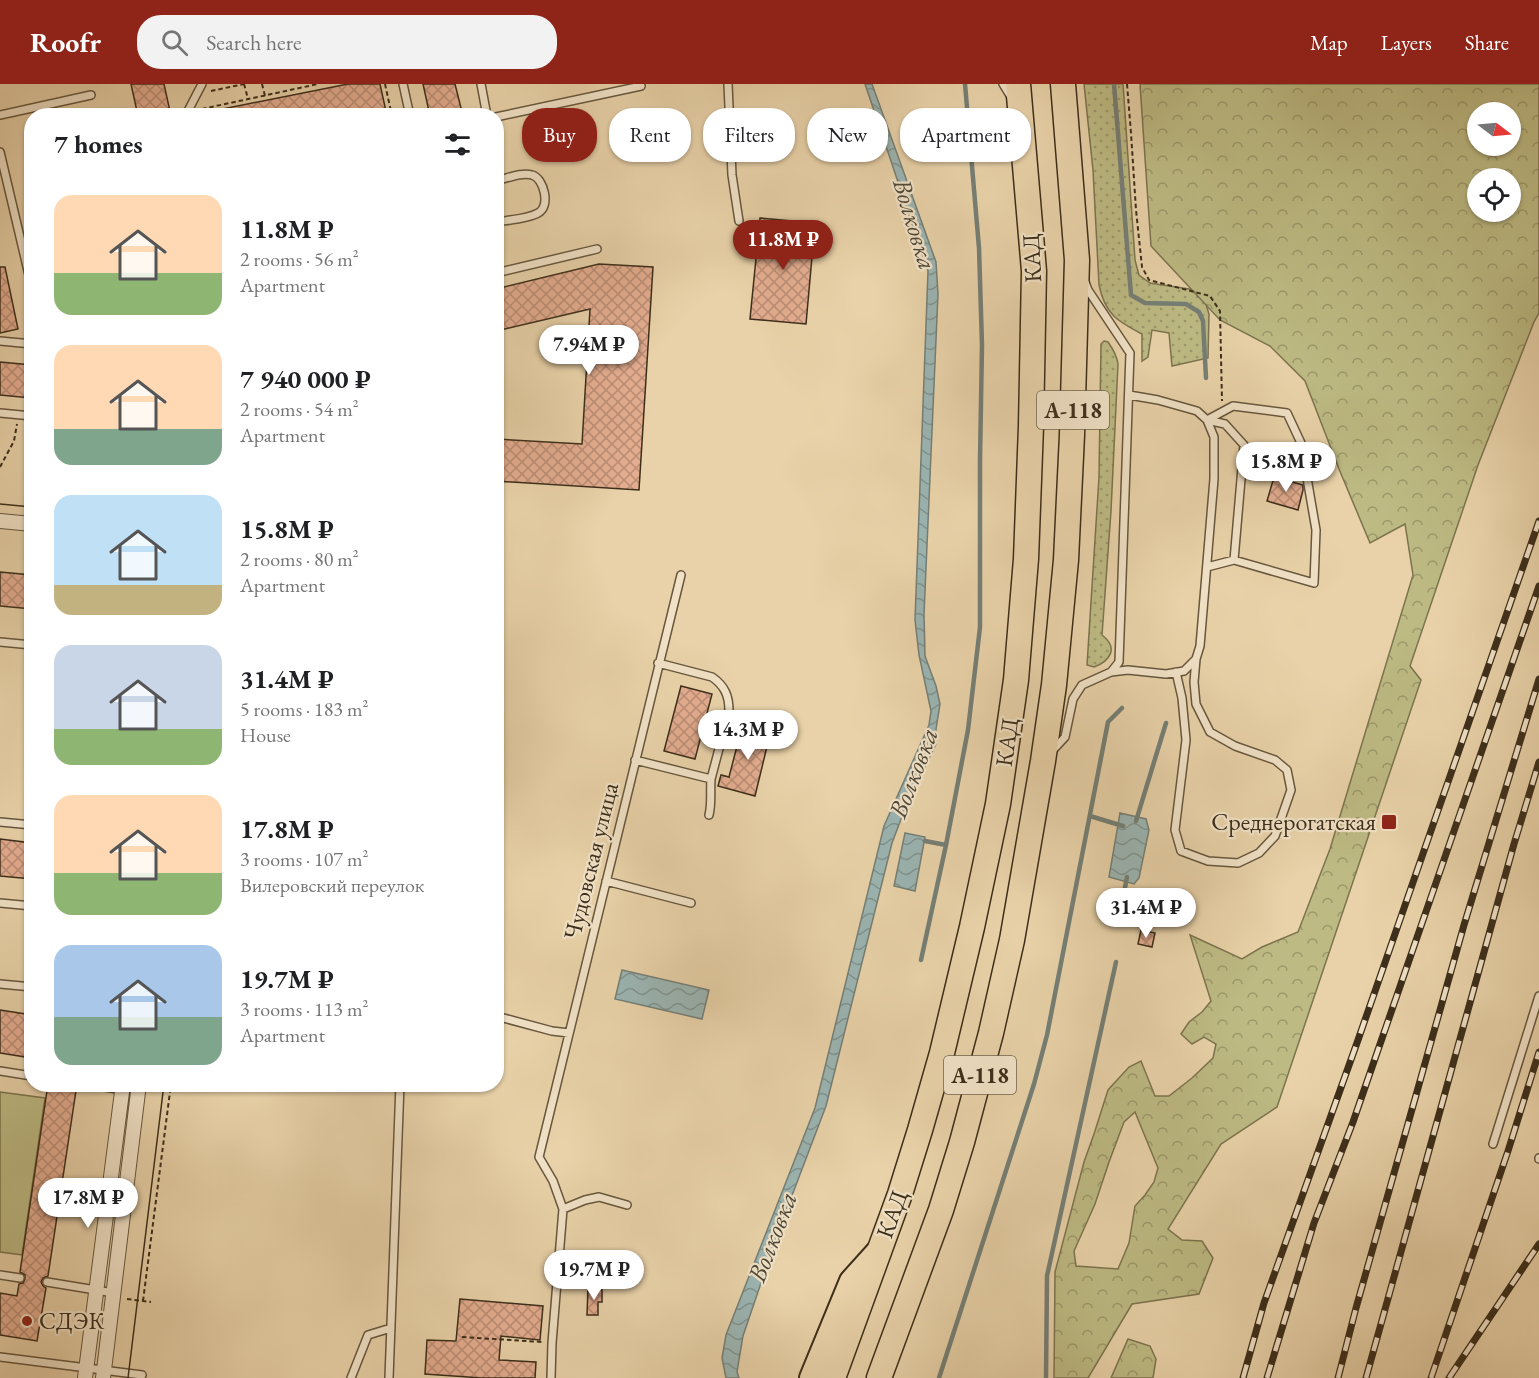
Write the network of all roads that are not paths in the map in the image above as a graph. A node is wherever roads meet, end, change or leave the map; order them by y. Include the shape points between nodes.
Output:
1 (202, 84) edge
2 (403, 84) edge
3 (481, 84) edge
4 (728, 84) edge
5 (1003, 84) edge
6 (1018, 84) edge
7 (1063, 84) edge
8 (641, 86) dead end
9 (91, 95) dead end
10 (32, 108) edge
11 (190, 108) edge
12 (408, 108) edge
13 (486, 108) edge
14 (1017, 108) edge
15 (1021, 108) edge
16 (24, 110) edge
17 (0, 115) edge
18 (504, 115) edge
19 (0, 152) edge
20 (1026, 162) edge
21 (504, 180) edge
22 (504, 220) edge
23 (739, 221) dead end
24 (597, 249) dead end
25 (24, 254) edge
26 (1077, 260) junction
27 (504, 271) edge
28 (0, 341) edge
29 (24, 343) edge
30 (1129, 395) junction
31 (0, 413) edge
32 (24, 415) edge
33 (1207, 420) junction
34 (0, 521) edge
35 (24, 523) edge
36 (1234, 560) junction
37 (1207, 567) junction
38 (681, 574) dead end
39 (0, 642) edge
40 (24, 644) edge
41 (1196, 659) junction
42 (658, 663) junction
43 (1111, 672) junction
44 (1176, 672) junction
45 (635, 760) junction
46 (1043, 761) junction
47 (711, 779) junction
48 (709, 815) dead end
49 (0, 822) edge
50 (24, 824) edge
51 (606, 881) junction
52 (0, 903) edge
53 (691, 903) dead end
54 (24, 905) edge
55 (0, 984) edge
56 (24, 986) edge
57 (1539, 996) edge
58 (504, 1018) edge
59 (569, 1033) junction
60 (0, 1071) edge
61 (24, 1075) edge
62 (121, 1092) edge
63 (139, 1092) edge
64 (400, 1092) edge
65 (1493, 1144) dead end
66 (627, 1205) dead end
67 (563, 1209) junction
68 (879, 1250) junction
69 (0, 1275) edge
70 (20, 1278) dead end
71 (47, 1282) dead end
72 (96, 1290) junction
73 (120, 1296) junction
74 (391, 1328) junction
75 (0, 1357) edge
76 (85, 1373) edge
77 (104, 1374) edge
78 (142, 1375) dead end
79 (351, 1378) edge
80 (389, 1378) edge
81 (550, 1378) edge
82 (811, 1378) edge
83 (833, 1378) edge
84 (879, 1378) edge

1 - 11 lane
2 - 12 lane
3 - 13 lane
4 - 23 lane via 732,175
5 - 14 lane
6 - 15 highway, КАД / А-118
7 - 26 highway, КАД / А-118
8 - 18 lane
9 - 10 lane
16 - 17 lane
19 - 25 lane
20 - 68 highway, КАД / А-118 via 1034,271 1026,559 1016,680 998,804 942,1053
21 - 22 lane via 535,176 542,183 545,203 537,214
24 - 27 lane
26 - 30 lane via 1088,290 1130,353
26 - 46 highway, КАД / А-118 via 1066,560
28 - 29 lane
30 - 33 lane via 1197,411
30 - 43 lane via 1119,662
31 - 32 lane
33 - 36 lane via 1225,424 1244,445
33 - 36 lane via 1233,406 1287,413 1301,443 1317,530 1314,583
33 - 37 lane via 1214,437 1215,479
34 - 35 street
36 - 37 lane
37 - 41 lane
38 - 42 lane, Чудовская улица
39 - 40 lane
41 - 44 lane via 1184,671
41 - 44 lane via 1196,704 1210,732 1275,760 1287,770 1291,790 1275,836 1259,853 1238,863 1208,861 1180,851 1175,830 1186,740
42 - 45 lane, Чудовская улица
42 - 47 lane via 712,677 725,690 729,711
43 - 44 lane
43 - 46 lane via 1083,686 1073,699 1065,737
45 - 47 lane
45 - 51 lane, Чудовская улица
46 - 84 highway, КАД / А-118 via 1012,940 962,1142
47 - 48 lane
49 - 50 lane
51 - 53 lane
51 - 59 lane, Чудовская улица
52 - 54 lane
55 - 56 lane
57 - 65 lane
58 - 59 lane
59 - 67 lane, Чудовская улица via 539,1157
60 - 61 lane
62 - 72 street
63 - 73 street
64 - 74 lane
66 - 67 lane via 599,1197
67 - 81 lane
68 - 82 highway via 851,1281
68 - 83 highway, КАД / А-118
69 - 70 lane
71 - 72 lane
72 - 73 lane
72 - 76 street
73 - 77 street
74 - 79 lane via 368,1335
74 - 80 lane
75 - 76 lane
76 - 77 lane
77 - 78 lane

